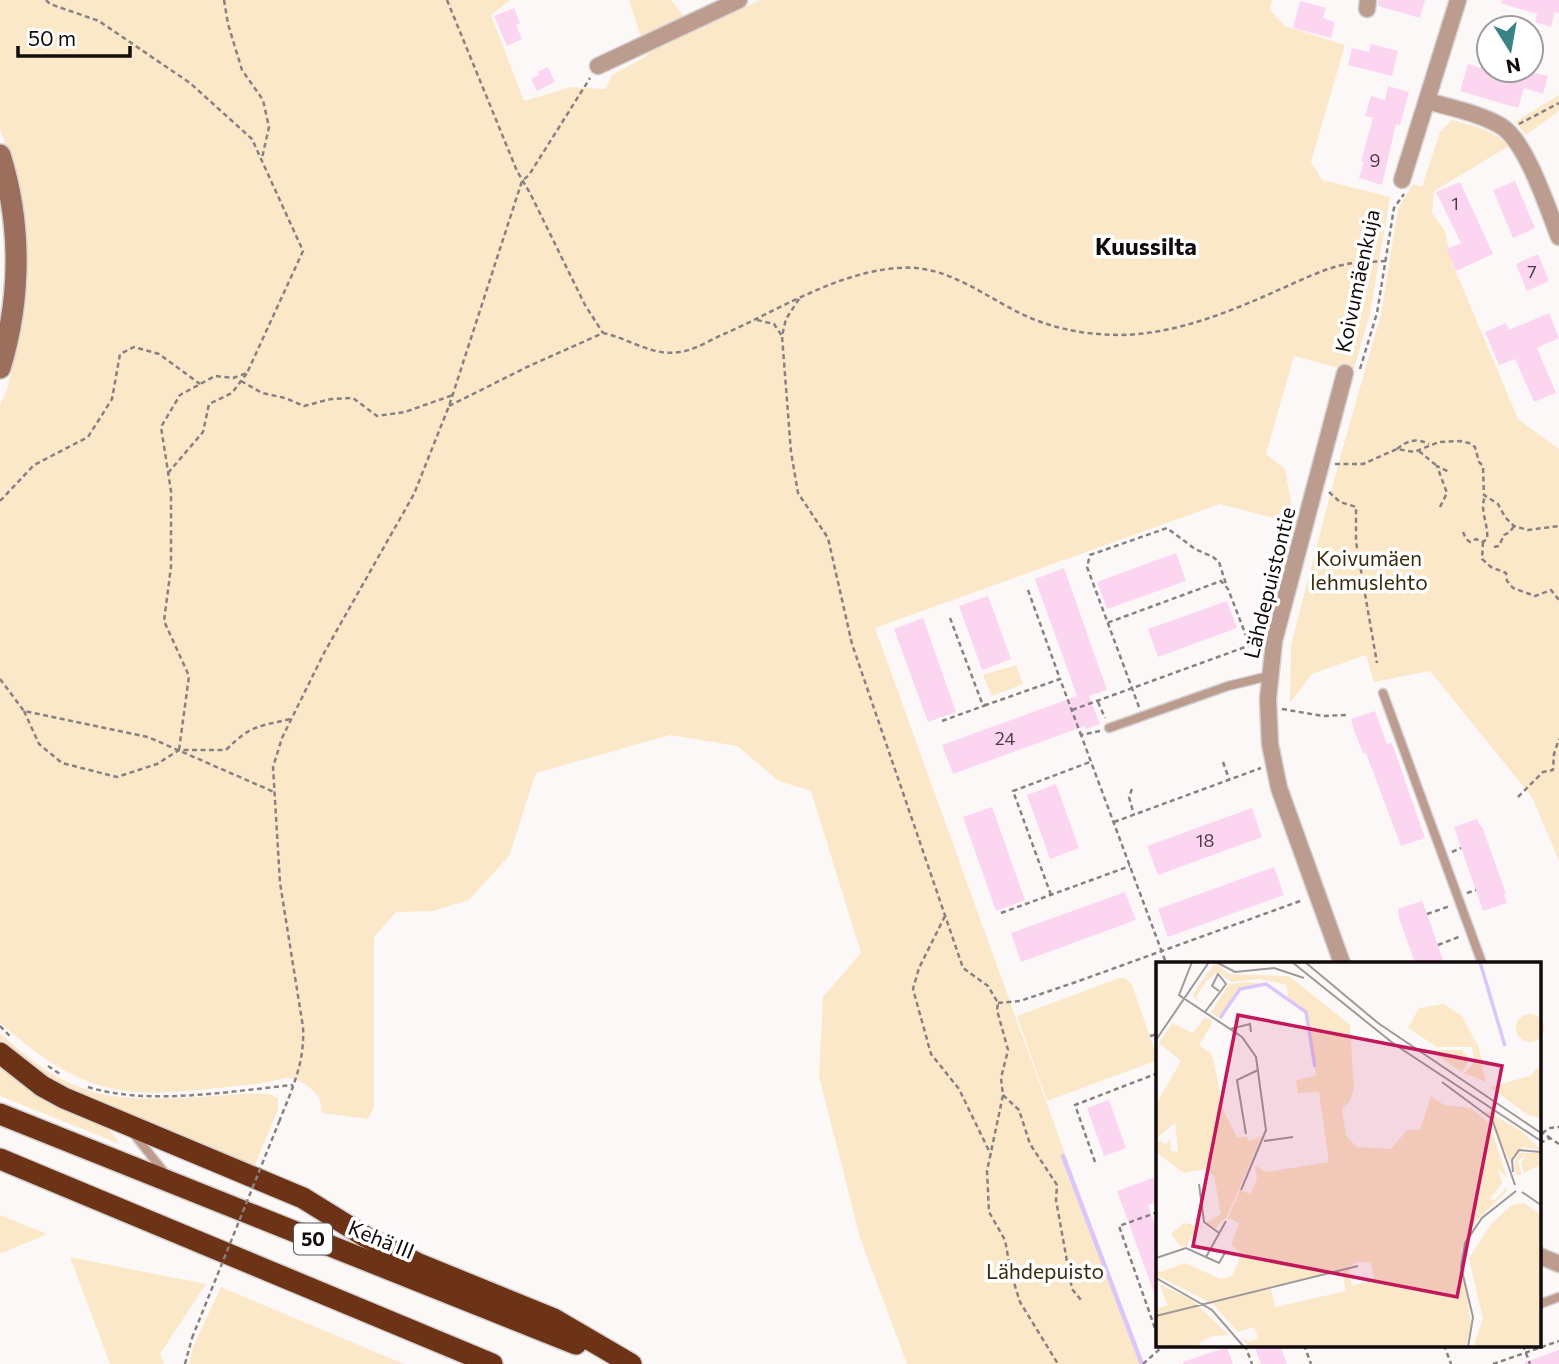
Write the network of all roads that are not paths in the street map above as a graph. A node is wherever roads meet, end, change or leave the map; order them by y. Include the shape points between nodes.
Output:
1 (739, 0) edge
2 (1458, 0) edge
3 (598, 66) road end
4 (1428, 101) junction
5 (0, 155) edge
6 (1402, 178) road end
7 (1559, 237) edge
8 (0, 368) edge
9 (1351, 376) road end
10 (1269, 676) junction
11 (1383, 693) dead end
12 (1109, 728) road end
13 (1342, 962) edge
14 (1482, 962) edge
15 (8, 1047) edge
16 (0, 1114) edge
17 (126, 1124) junction
18 (0, 1159) edge
19 (173, 1183) junction
20 (1542, 1257) edge
21 (1559, 1264) edge
22 (1559, 1297) edge
23 (1542, 1303) edge
24 (492, 1364) edge
25 (628, 1364) edge

1 - 3 street
2 - 4 street
4 - 6 street
4 - 7 street via 1489,120 1507,131 1527,161
5 - 8 main road via 8,179 16,248 12,317
9 - 10 street, Lähdepuistontie via 1274,641
10 - 12 lane
10 - 13 street, Lähdepuistontie via 1272,764
11 - 14 lane
15 - 17 highway via 42,1086
16 - 19 highway, Kehä III / 50
17 - 19 lane
17 - 25 highway via 303,1198 419,1264 554,1318
18 - 24 highway, 50
19 - 25 highway, Kehä III / 50
20 - 21 street
22 - 23 lane

